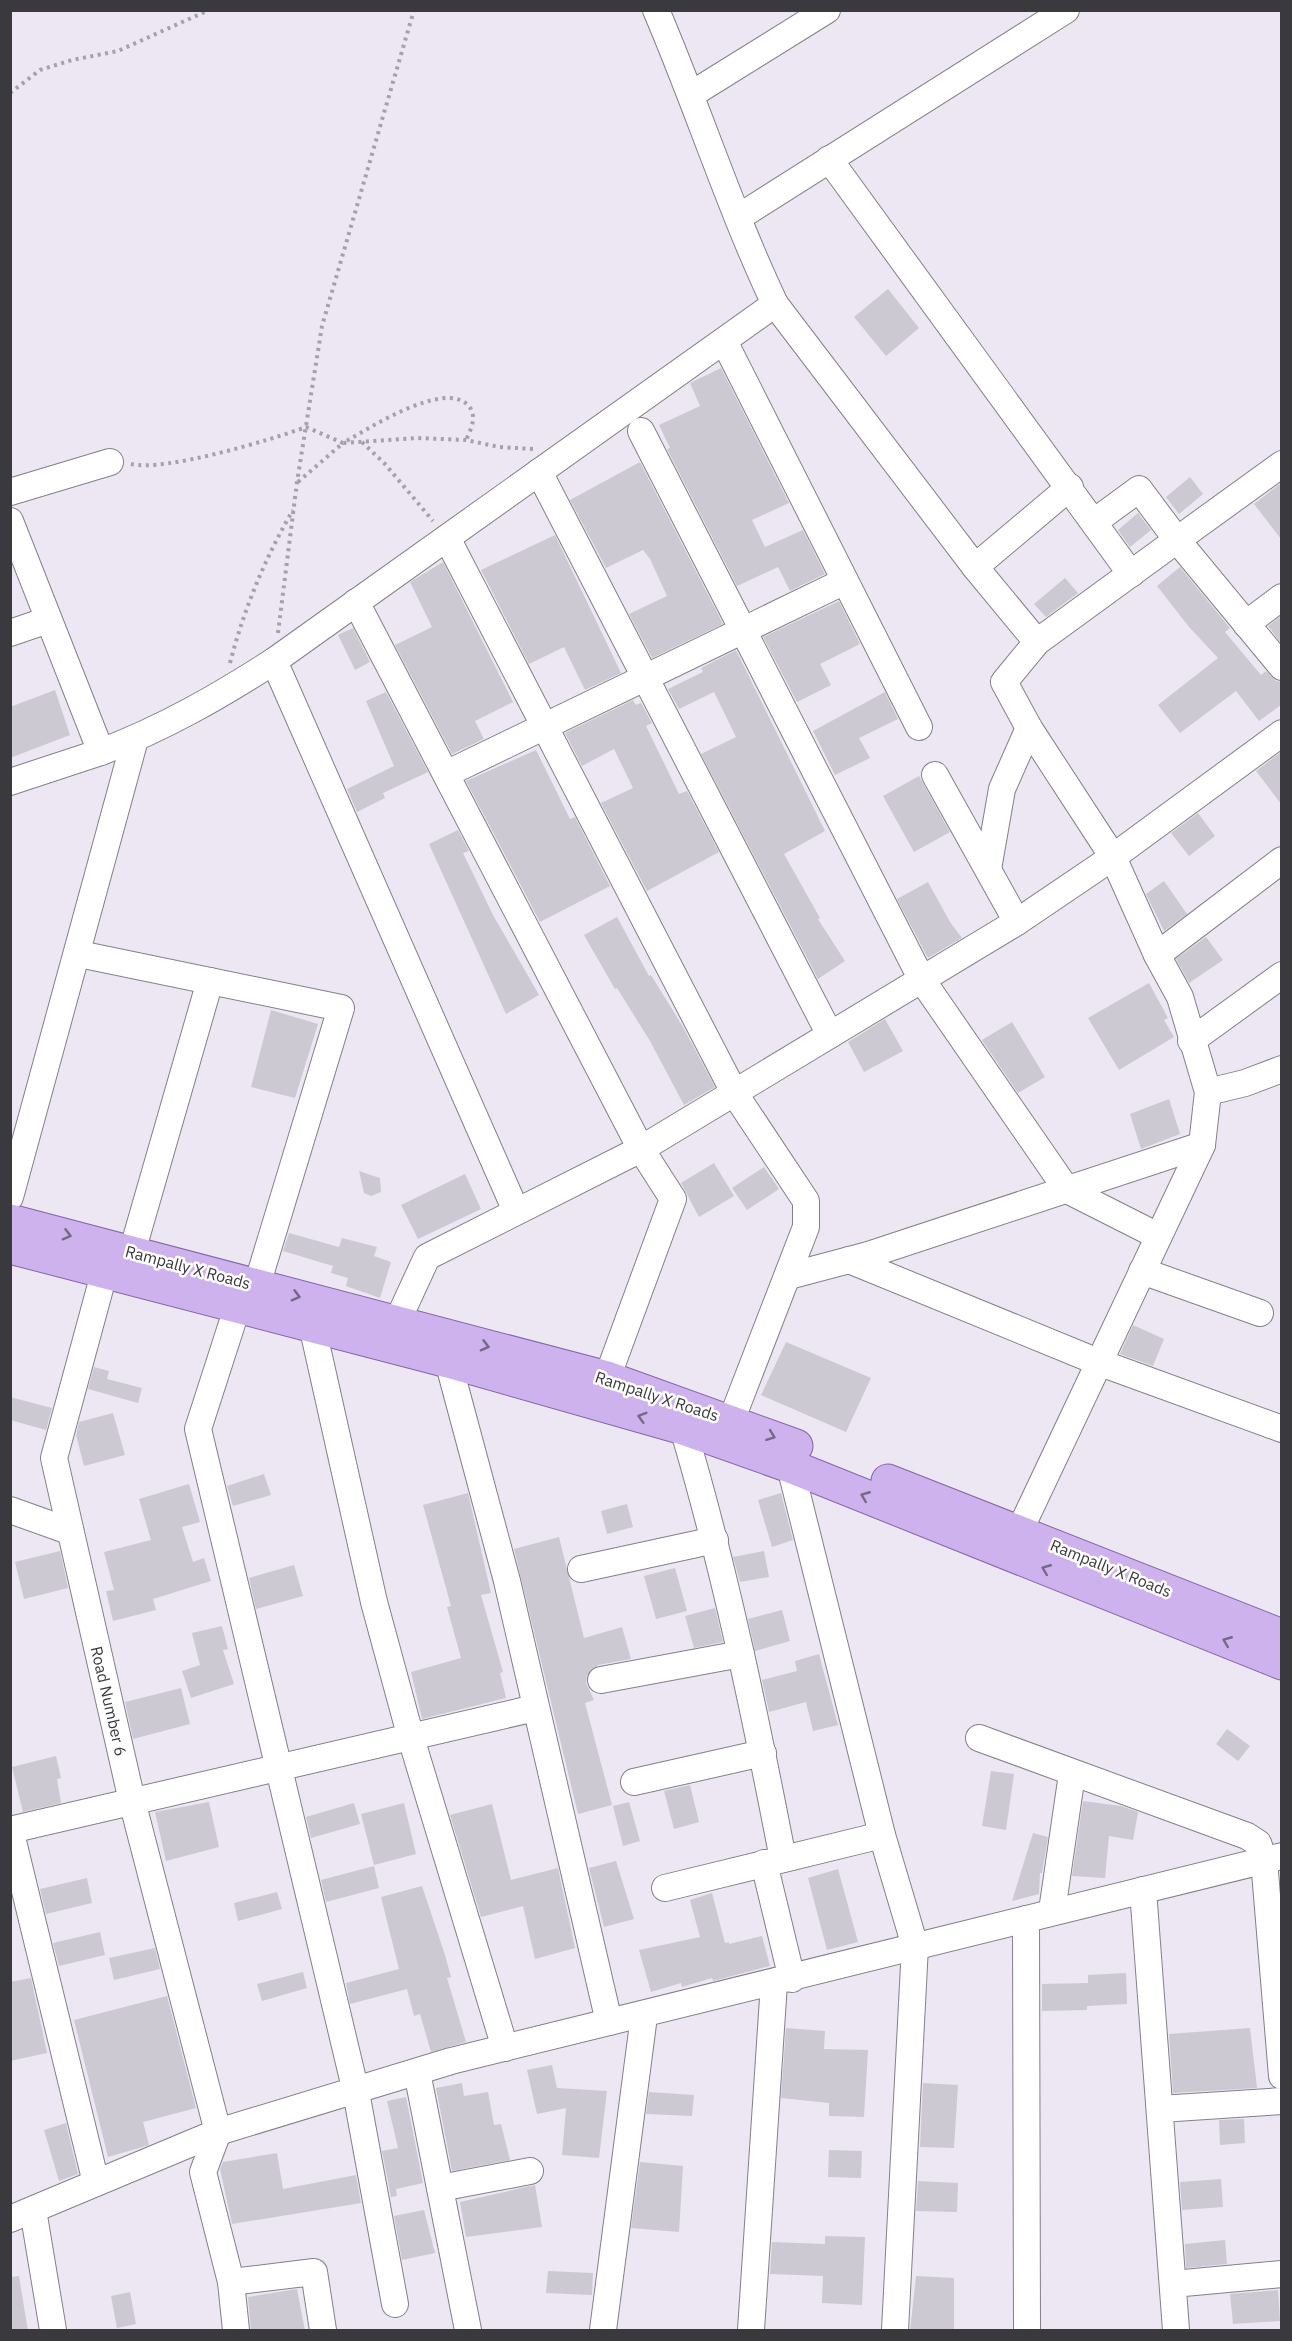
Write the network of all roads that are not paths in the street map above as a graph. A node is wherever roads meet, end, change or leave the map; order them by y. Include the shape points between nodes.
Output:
1 (656, 10) edge
2 (827, 10) edge
3 (1066, 10) edge
4 (692, 94) junction
5 (829, 159) junction
6 (739, 217) junction
7 (775, 304) junction
8 (724, 341) junction
9 (641, 431) dead end
10 (110, 462) road end
11 (1281, 464) edge
12 (540, 472) junction
13 (1070, 488) junction
14 (10, 492) edge
15 (10, 520) edge
16 (1094, 522) junction
17 (447, 538) junction
18 (1177, 540) junction
19 (975, 567) junction
20 (1131, 574) junction
21 (845, 581) junction
22 (1281, 597) edge
23 (356, 602) junction
24 (48, 620) junction
25 (1246, 624) junction
26 (743, 630) junction
27 (10, 633) edge
28 (1036, 642) junction
29 (274, 660) junction
30 (1281, 667) edge
31 (645, 678) junction
32 (545, 726) junction
33 (920, 727) dead end
34 (1029, 728) junction
35 (1281, 732) edge
36 (135, 739) junction
37 (101, 752) junction
38 (446, 774) junction
39 (935, 775) dead end
40 (10, 782) edge
41 (1113, 857) junction
42 (1281, 860) edge
43 (988, 869) junction
44 (1017, 922) junction
45 (79, 954) junction
46 (1158, 955) junction
47 (1281, 975) edge
48 (922, 980) junction
49 (210, 981) junction
50 (830, 1035) junction
51 (1191, 1041) junction
52 (1281, 1070) edge
53 (1208, 1092) junction
54 (735, 1094) junction
55 (1202, 1145) junction
56 (641, 1149) junction
57 (1067, 1190) junction
58 (10, 1197) edge
59 (516, 1211) junction
60 (10, 1221) edge
61 (1158, 1236) junction
62 (10, 1247) edge
63 (849, 1260) junction
64 (119, 1261) junction
65 (1142, 1271) junction
66 (789, 1276) junction
67 (248, 1295) junction
68 (1260, 1312) dead end
69 (397, 1322) junction
70 (312, 1325) junction
71 (448, 1361) junction
72 (1098, 1362) junction
73 (607, 1378) junction
74 (731, 1420) junction
75 (683, 1428) junction
76 (1281, 1429) edge
77 (790, 1466) junction
78 (10, 1510) edge
79 (69, 1532) junction
80 (1019, 1532) junction
81 (715, 1540) junction
82 (581, 1569) dead end
83 (1281, 1636) edge
84 (741, 1654) junction
85 (1281, 1663) edge
86 (601, 1680) dead end
87 (536, 1708) junction
88 (411, 1738) junction
89 (979, 1738) dead end
90 (763, 1753) junction
91 (278, 1768) junction
92 (1071, 1774) junction
93 (634, 1782) dead end
94 (132, 1801) junction
95 (11, 1829) edge
96 (882, 1836) junction
97 (1273, 1858) edge
98 (774, 1861) junction
99 (665, 1888) dead end
100 (1143, 1890) junction
101 (1052, 1911) junction
102 (1026, 1919) junction
103 (915, 1946) junction
104 (783, 1981) junction
105 (644, 2016) junction
106 (609, 2022) junction
107 (505, 2048) junction
108 (417, 2072) junction
109 (1281, 2076) edge
110 (356, 2092) junction
111 (1281, 2101) edge
112 (1160, 2109) junction
113 (218, 2132) junction
114 (530, 2171) dead end
115 (96, 2183) junction
116 (440, 2188) junction
117 (22, 2215) edge
118 (1281, 2274) edge
119 (231, 2282) junction
120 (1173, 2284) junction
121 (395, 2304) dead end
122 (53, 2331) edge
123 (236, 2331) edge
124 (323, 2331) edge
125 (468, 2331) edge
126 (603, 2331) edge
127 (751, 2331) edge
128 (895, 2331) edge
129 (1027, 2331) edge
130 (1176, 2331) edge

1 - 4 street
2 - 4 street
3 - 5 street
4 - 6 street
5 - 6 street
5 - 13 street
6 - 7 street
7 - 8 street
7 - 19 street
8 - 12 street
8 - 21 street
9 - 26 street
10 - 14 street
11 - 18 street
12 - 17 street
12 - 31 street
13 - 16 street
13 - 19 street
15 - 24 street
16 - 18 street via 1139,489
16 - 20 street
17 - 23 street
17 - 32 street
18 - 20 street
18 - 25 street
19 - 28 street
20 - 28 street
21 - 26 street
21 - 33 street
22 - 25 street
23 - 29 street
23 - 38 street
24 - 27 street
24 - 37 street
25 - 30 street
26 - 31 street
26 - 48 street
28 - 34 street via 1004,682
29 - 36 street via 204,706
29 - 59 street
31 - 32 street
31 - 50 street
32 - 38 street
32 - 54 street
34 - 41 street
34 - 43 street via 1002,789
35 - 41 street
36 - 37 street
36 - 45 street
37 - 40 street
38 - 56 street
39 - 43 street
41 - 44 street
41 - 46 street
42 - 46 street
43 - 44 street
44 - 48 street
45 - 49 street
45 - 58 street
46 - 51 street via 1180,997
47 - 51 street
48 - 50 street
48 - 57 street
49 - 64 street, Road Number 6
49 - 67 street via 341,1008
50 - 54 street
51 - 53 street
52 - 53 street
53 - 55 street
54 - 56 street
54 - 66 street via 806,1201 806,1227
55 - 57 street
55 - 61 street
56 - 59 street
56 - 73 street via 673,1199
57 - 61 street
57 - 63 street
59 - 69 street via 427,1257
60 -> 64 main road, Rampally X Roads
61 - 65 street
62 - 64 main road
63 - 66 street
63 - 72 street
64 - 67 main road
64 - 79 street, Road Number 6 via 54,1458
65 - 68 street
65 - 72 street
66 - 74 street
67 -> 69 main road, Rampally X Roads
67 - 70 main road
67 - 91 street via 198,1429
69 -> 73 main road, Rampally X Roads
70 - 71 main road
70 - 88 street via 374,1602
75 -> 71 main road
71 - 87 street via 507,1581
72 - 76 street
72 - 80 street
73 - 74 main road, Rampally X Roads
74 -> 80 main road, Rampally X Roads
75 - 77 main road
75 - 81 street
85 -> 77 main road
77 - 96 street
78 - 79 street
79 - 94 street, Road Number 6
80 - 83 main road, Rampally X Roads
81 - 82 street
81 - 84 street
84 - 86 street
84 - 90 street
87 - 88 street
87 - 106 street
88 - 91 street
88 - 107 street
89 - 92 street
90 - 93 street
90 - 98 street
91 - 94 street
91 - 110 street
92 - 97 street via 1247,1836
92 - 101 street
94 - 95 street
94 - 113 street, Road Number 6
95 - 115 street
96 - 98 street
96 - 103 street
97 - 100 street
97 - 109 street
98 - 99 street
98 - 104 street
100 - 101 street
100 - 112 street
101 - 102 street
102 - 103 street
102 - 129 street
103 - 104 street
103 - 128 street
104 - 105 street
104 - 127 street
105 - 106 street
105 - 126 street
106 - 107 street
107 - 108 street
108 - 110 street
108 - 116 street
110 - 113 street
110 - 121 street
111 - 112 street
112 - 120 street
113 - 115 street
113 - 119 street via 203,2172
114 - 116 street
115 - 117 street
116 - 125 street
117 - 122 street
118 - 120 street
119 - 123 street
119 - 124 street via 314,2272
120 - 130 street

